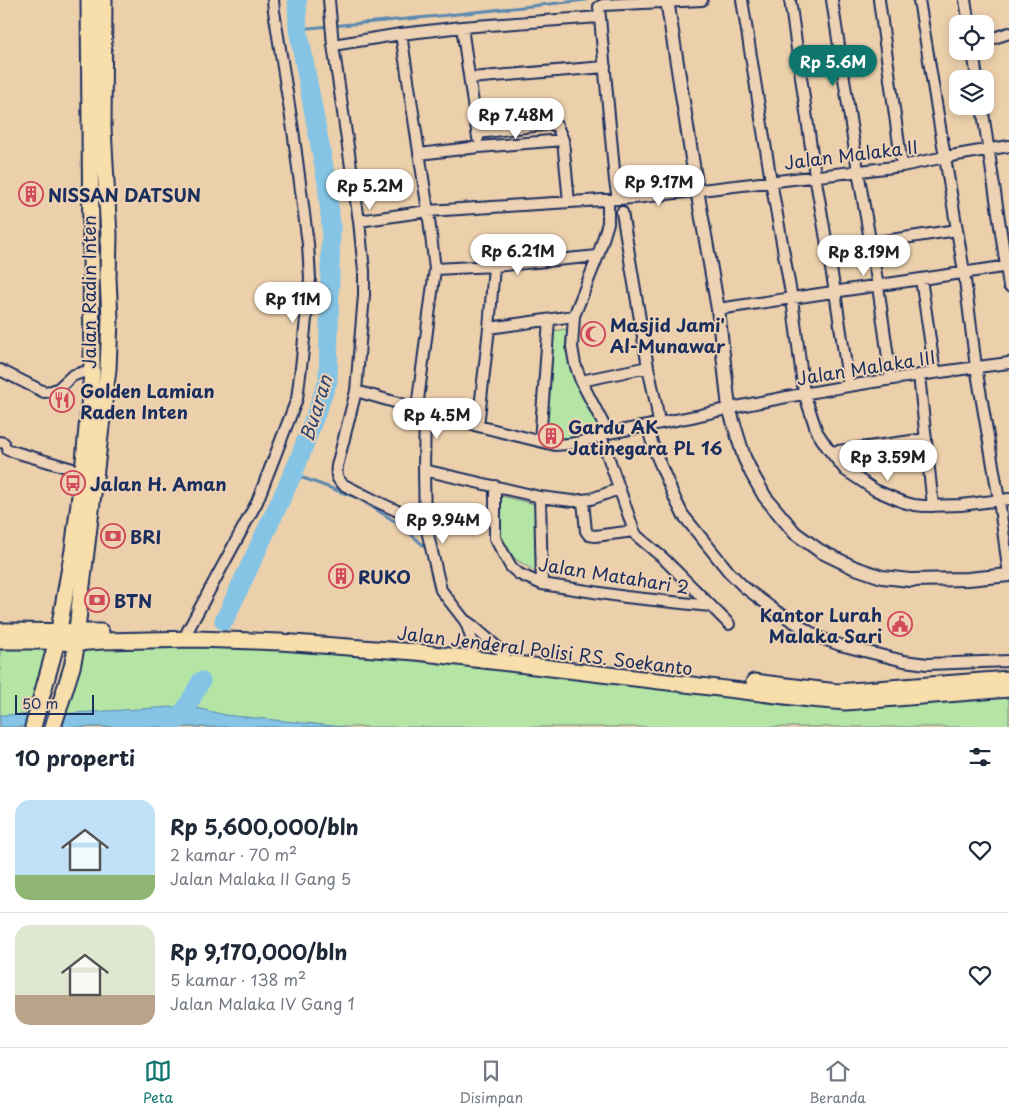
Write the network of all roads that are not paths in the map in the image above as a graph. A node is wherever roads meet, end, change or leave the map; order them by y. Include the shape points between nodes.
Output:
1 (89, 0) edge
2 (104, 0) edge
3 (273, 0) edge
4 (329, 0) edge
5 (702, 0) edge
6 (742, 0) edge
7 (790, 0) edge
8 (832, 0) edge
9 (879, 0) edge
10 (919, 0) edge
11 (964, 0) edge
12 (667, 1) edge
13 (967, 15) edge
14 (600, 16) junction
15 (462, 27) junction
16 (1009, 33) edge
17 (401, 34) junction
18 (994, 38) edge
19 (332, 44) junction
20 (605, 67) junction
21 (470, 78) junction
22 (983, 115) edge
23 (478, 133) junction
24 (562, 140) junction
25 (1009, 146) edge
26 (479, 147) junction
27 (988, 150) junction
28 (419, 154) junction
29 (945, 157) junction
30 (902, 166) junction
31 (858, 171) junction
32 (815, 176) junction
33 (771, 181) junction
34 (697, 190) junction
35 (613, 199) junction
36 (569, 202) junction
37 (428, 211) junction
38 (622, 212) dead end
39 (359, 221) junction
40 (957, 230) junction
41 (871, 243) junction
42 (598, 256) junction
43 (494, 266) junction
44 (1008, 266) edge
45 (435, 269) junction
46 (964, 272) junction
47 (921, 279) junction
48 (878, 286) junction
49 (1009, 286) edge
50 (835, 292) junction
51 (792, 299) junction
52 (718, 309) junction
53 (574, 316) junction
54 (549, 320) junction
55 (489, 328) junction
56 (1009, 363) edge
57 (648, 366) junction
58 (976, 367) junction
59 (0, 370) edge
60 (92, 373) junction
61 (934, 373) junction
62 (918, 375) junction
63 (890, 379) junction
64 (581, 381) junction
65 (849, 386) junction
66 (356, 391) junction
67 (804, 393) junction
68 (729, 408) junction
69 (421, 409) junction
70 (660, 423) junction
71 (478, 426) junction
72 (648, 426) junction
73 (605, 435) junction
74 (926, 439) junction
75 (540, 441) junction
76 (4, 445) edge
77 (831, 452) junction
78 (424, 470) junction
79 (83, 472) junction
80 (495, 486) junction
81 (619, 489) junction
82 (540, 496) junction
83 (1004, 499) edge
84 (582, 501) junction
85 (934, 506) junction
86 (425, 522) junction
87 (634, 531) junction
88 (1009, 575) edge
89 (542, 584) junction
90 (710, 606) junction
91 (465, 620) junction
92 (728, 624) dead end
93 (0, 631) edge
94 (194, 634) junction
95 (58, 636) junction
96 (255, 636) junction
97 (77, 637) junction
98 (31, 640) junction
99 (0, 641) edge
100 (102, 641) junction
101 (492, 643) junction
102 (472, 646) junction
103 (505, 654) junction
104 (52, 658) junction
105 (73, 660) junction
106 (1009, 661) edge
107 (1009, 679) edge
108 (1009, 689) edge
109 (33, 727) edge
110 (53, 727) edge

1 - 60 main road, Jalan Radin Inten
2 - 97 main road, Jalan Radin Inten via 102,128 109,236 108,369
3 - 94 street via 308,244 310,278 302,359 297,399 257,502
4 - 19 street
5 - 12 street
6 - 33 street
7 - 32 street
8 - 31 street
9 - 30 street
10 - 29 street
11 - 13 street
12 - 14 street via 601,5
12 - 34 street
14 - 15 street
14 - 20 street
15 - 17 street
15 - 21 street
16 - 18 street
17 - 19 street
17 - 28 street
19 - 39 street
20 - 21 street
20 - 35 street via 615,181
21 - 23 street
22 - 27 street
23 - 24 street via 549,124 557,126
23 - 26 street
24 - 26 street
24 - 36 street
25 - 27 street, Jalan Malaka II
26 - 28 street
27 - 29 street, Jalan Malaka II
27 - 44 street
28 - 37 street
29 - 30 street, Jalan Malaka II
29 - 40 street
30 - 31 street, Jalan Malaka II
31 - 32 street, Jalan Malaka II
31 - 41 street
32 - 33 street, Jalan Malaka II
32 - 50 street
33 - 34 street, Jalan Malaka II
33 - 51 street
34 - 35 street, Jalan Malaka II
34 - 52 street
35 - 36 street, Jalan Malaka II
35 - 42 street
36 - 37 street, Jalan Malaka II
37 - 39 street, Jalan Malaka II
37 - 45 street
38 - 57 street
39 - 66 street via 364,295
40 - 41 street
40 - 46 street
41 - 48 street
42 - 43 street
42 - 53 street
43 - 45 street
43 - 55 street
44 - 46 street
44 - 49 street
45 - 69 street
46 - 47 street
46 - 58 street
47 - 48 street
47 - 61 street
48 - 50 street
48 - 63 street
50 - 51 street
50 - 65 street
51 - 52 street
51 - 67 street
52 - 68 street
53 - 54 street
53 - 64 street via 572,347
54 - 55 street
54 - 75 street
55 - 71 street
56 - 58 street, Jalan Malaka III
57 - 64 street
57 - 70 street
58 - 61 street, Jalan Malaka III
58 - 83 street
59 - 60 street via 44,392 59,388 77,374
60 - 79 main road, Jalan Radin Inten
61 - 62 street, Jalan Malaka III
62 - 63 street, Jalan Malaka III
62 - 74 street
63 - 65 street, Jalan Malaka III
64 - 73 street
65 - 67 street, Jalan Malaka III
66 - 69 street, Jalan Malaka III
66 - 86 street via 337,466 339,482
67 - 68 street, Jalan Malaka III
67 - 77 street via 817,432
68 - 70 street, Jalan Malaka III
68 - 88 street via 744,457 765,497 795,533 820,551 860,570 898,580
69 - 71 street, Jalan Malaka III
69 - 78 street
70 - 72 street, Jalan Malaka III
71 - 75 street, Jalan Malaka III
72 - 73 street, Jalan Malaka III
72 - 106 street via 655,452 683,515 734,577 776,611 818,637 904,661 927,664
73 - 75 street, Jalan Malaka III via 565,445
73 - 81 street
74 - 77 street
74 - 85 street
76 - 79 street
77 - 85 street via 845,470 875,490 914,505
78 - 80 street
78 - 86 street
79 - 95 main road, Jalan Radin Inten
80 - 82 street
80 - 89 street, Jalan Matahari 2 via 496,542 514,571
81 - 84 street
81 - 87 street
82 - 84 street
82 - 89 street
83 - 85 street
83 - 88 street
84 - 87 street via 589,535
86 - 91 street via 442,590
87 - 90 street
89 - 90 street, Jalan Matahari 2
90 - 92 street
91 - 101 street
91 - 102 street
93 - 95 main road
94 - 96 main road, Jalan Jenderal Polisi RS. Soekanto
94 - 97 main road, Jalan Jenderal Polisi RS. Soekanto
94 - 100 main road, Jalan Jenderal Polisi RS. Soekanto
95 - 97 main road
95 - 98 main road
95 - 104 main road, Jalan Radin Inten
96 - 102 main road, Jalan Jenderal Polisi RS. Soekanto via 368,640 438,647
96 - 108 main road, Jalan Jenderal Polisi RS. Soekanto via 280,642 416,652 838,702
97 - 100 main road, Jalan Jenderal Polisi RS. Soekanto
97 - 105 main road, Jalan Radin Inten
98 - 99 main road
98 - 104 main road via 49,652
100 - 105 main road
101 - 102 street
101 - 103 street
102 - 103 main road, Jalan Jenderal Polisi RS. Soekanto
103 - 107 main road, Jalan Jenderal Polisi RS. Soekanto via 837,692
104 - 109 main road, Jalan Radin Inten
105 - 110 main road, Jalan Radin Inten

